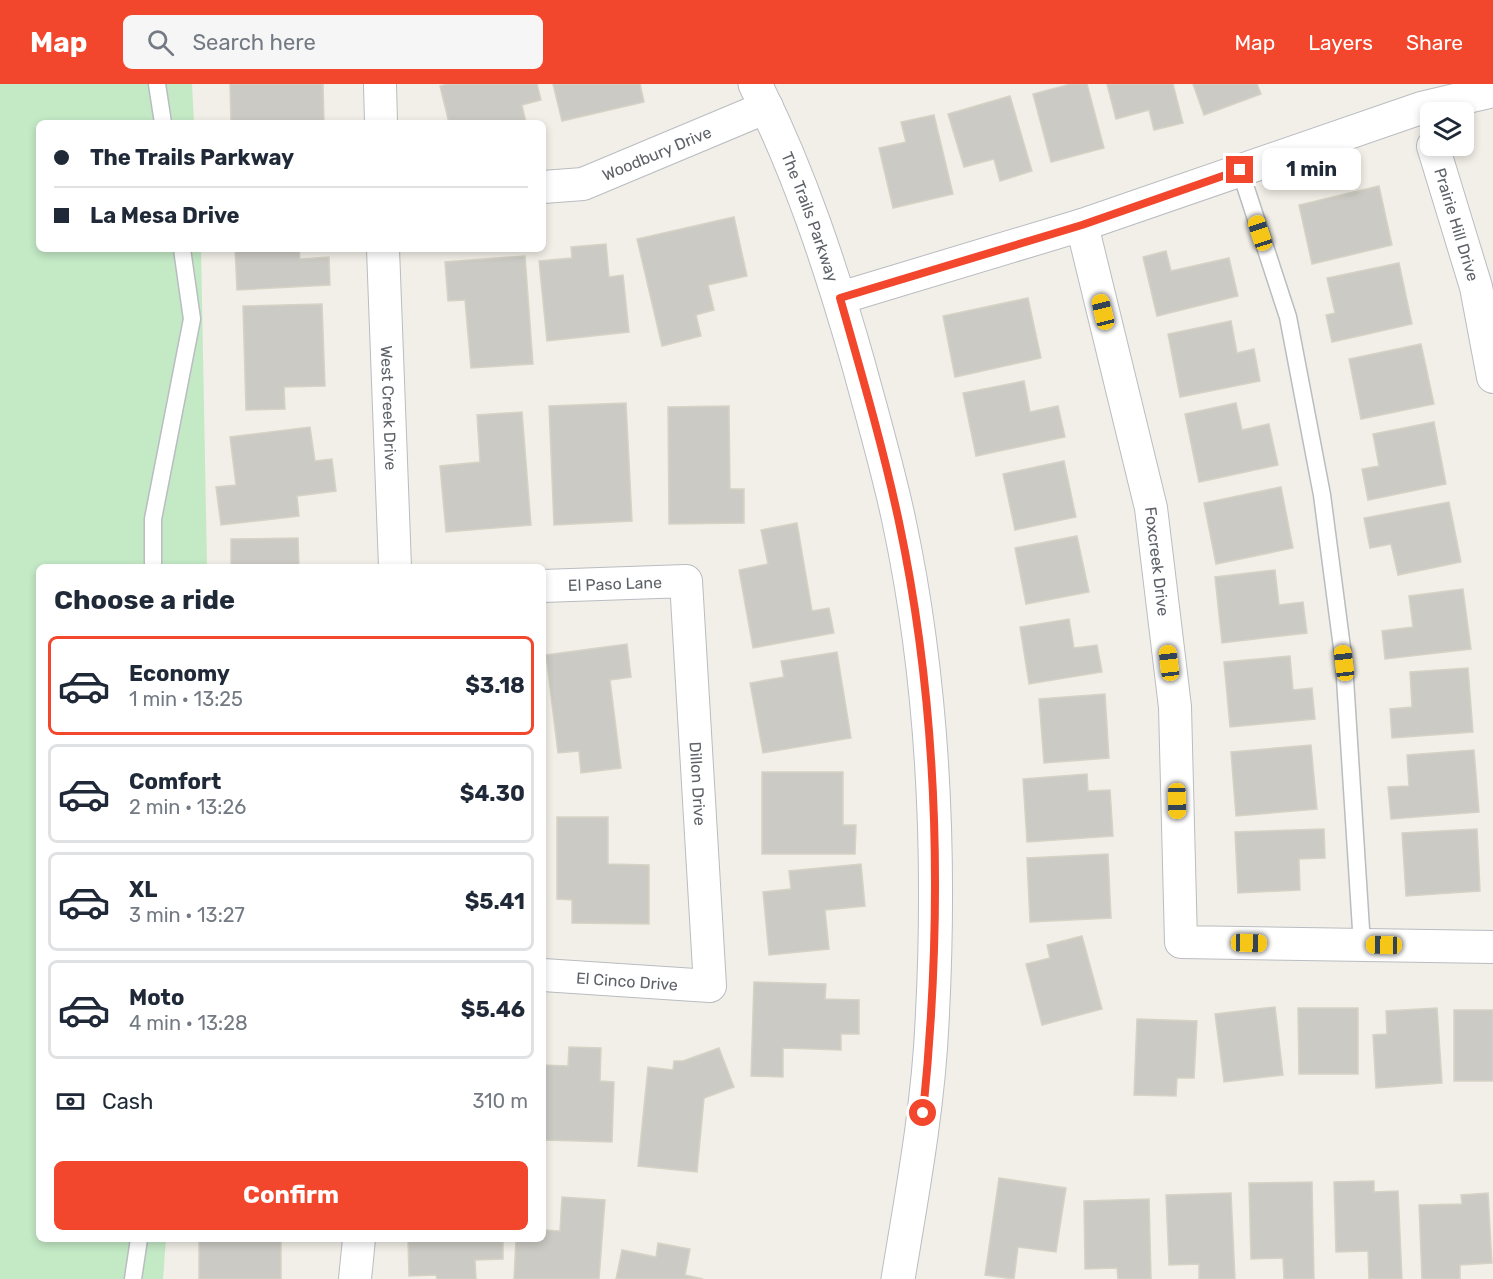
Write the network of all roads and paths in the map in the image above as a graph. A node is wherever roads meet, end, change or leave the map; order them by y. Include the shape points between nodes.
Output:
1 (157, 84) edge
2 (380, 84) edge
3 (1493, 92) edge
4 (761, 96) edge
5 (1448, 102) edge
6 (1420, 108) edge
7 (163, 120) edge
8 (381, 120) edge
9 (1437, 156) edge
10 (1240, 170) junction
11 (546, 187) edge
12 (1082, 225) junction
13 (182, 252) edge
14 (383, 252) edge
15 (1483, 276) edge
16 (840, 298) junction
17 (1493, 377) edge
18 (153, 564) edge
19 (395, 564) edge
20 (686, 581) joint
21 (546, 586) edge
22 (1362, 945) junction
23 (1493, 947) edge
24 (546, 975) edge
25 (710, 986) joint
26 (139, 1242) edge
27 (359, 1242) edge
28 (133, 1279) edge
29 (355, 1279) edge
30 (898, 1279) edge

1 - 7 lane
2 - 8 street
3 - 5 street
4 - 11 street, Woodbury Drive via 583,184
4 - 16 street, The Trails Parkway
6 - 10 street
9 - 15 street, Prairie Hill Drive
10 - 12 street
10 - 22 lane via 1288,317 1322,495 1344,663
12 - 16 street
12 - 22 street, Foxcreek Drive via 1150,508 1175,707 1181,942
13 - 18 lane via 192,319 153,519
14 - 19 street, West Creek Drive
15 - 17 street, Prairie Hill Drive
16 - 30 street, The Trails Parkway via 899,523 929,728 934,822 932,1025 919,1158
20 - 21 street, El Paso Lane
20 - 25 street, Dillon Drive
22 - 23 street
24 - 25 street, El Cinco Drive
26 - 28 lane
27 - 29 street

